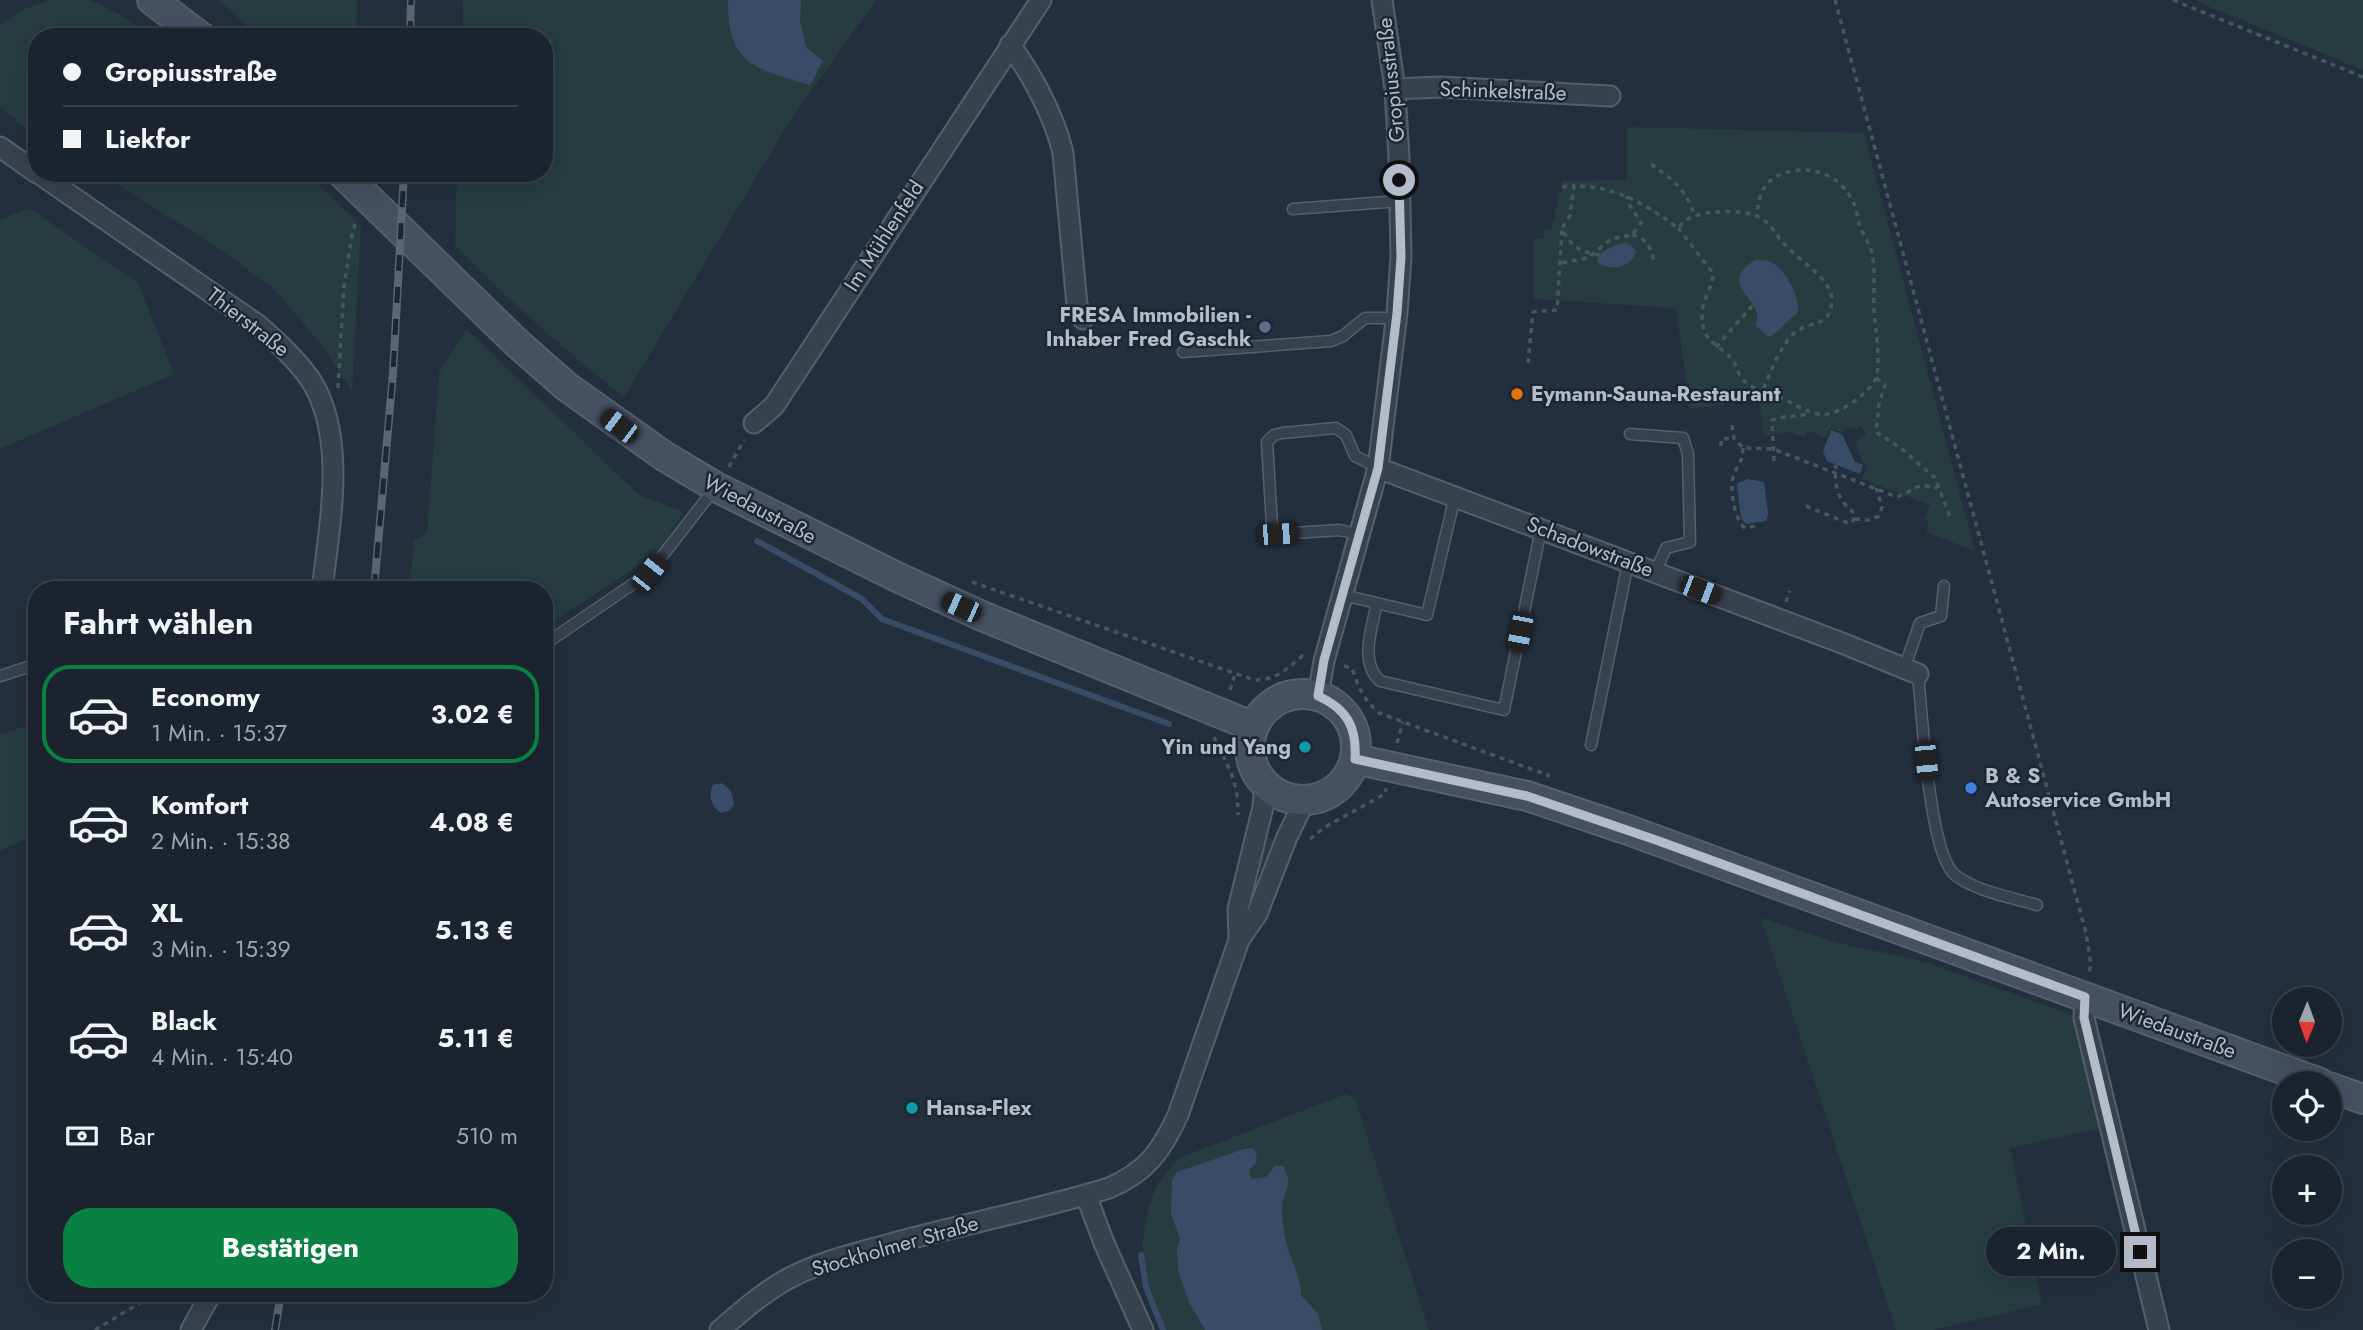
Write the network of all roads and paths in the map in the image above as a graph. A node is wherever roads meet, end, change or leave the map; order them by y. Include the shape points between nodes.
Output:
1 (152, 0) edge
2 (1041, 0) edge
3 (1382, 0) edge
4 (1835, 0) edge
5 (2173, 0) edge
6 (189, 28) edge
7 (1010, 45) junction
8 (2363, 77) edge
9 (1395, 89) junction
10 (1610, 96) dead end
11 (0, 147) edge
12 (1651, 164) dead end
13 (28, 167) edge
14 (50, 182) edge
15 (351, 182) edge
16 (1562, 187) dead end
17 (1574, 187) junction
18 (1628, 196) junction
19 (1400, 201) junction
20 (372, 203) junction
21 (1293, 209) dead end
22 (1695, 216) junction
23 (1757, 216) junction
24 (1562, 228) junction
25 (1678, 228) junction
26 (1632, 234) junction
27 (1593, 254) junction
28 (1600, 255) dead end
29 (1654, 261) dead end
30 (1561, 263) junction
31 (1753, 305) dead end
32 (1396, 318) junction
33 (1083, 319) dead end
34 (1716, 347) junction
35 (1183, 352) dead end
36 (1528, 363) dead end
37 (1876, 378) junction
38 (1763, 390) junction
39 (1810, 413) junction
40 (326, 414) junction
41 (754, 423) joint
42 (1732, 425) dead end
43 (1630, 434) dead end
44 (1734, 438) junction
45 (1721, 446) dead end
46 (1743, 448) junction
47 (1773, 449) junction
48 (1774, 461) dead end
49 (1836, 465) dead end
50 (1378, 468) junction
51 (1835, 472) junction
52 (721, 479) junction
53 (1876, 488) junction
54 (1938, 488) junction
55 (1455, 496) junction
56 (1806, 506) dead end
57 (1950, 517) dead end
58 (1854, 519) junction
59 (1756, 523) dead end
60 (1541, 529) junction
61 (1359, 534) junction
62 (1628, 563) junction
63 (1655, 573) junction
64 (963, 579) dead end
65 (323, 581) edge
66 (1944, 586) dead end
67 (1343, 595) junction
68 (1377, 603) junction
69 (553, 639) edge
70 (1324, 660) junction
71 (28, 667) edge
72 (1911, 672) junction
73 (0, 676) edge
74 (1318, 696) junction
75 (1403, 722) dead end
76 (1254, 727) junction
77 (1591, 745) dead end
78 (1355, 759) junction
79 (1265, 784) junction
80 (1305, 800) junction
81 (2037, 905) dead end
82 (1239, 940) junction
83 (2087, 988) junction
84 (2291, 1071) edge
85 (2342, 1092) edge
86 (2363, 1099) edge
87 (1086, 1195) junction
88 (141, 1302) edge
89 (206, 1302) edge
90 (95, 1330) edge
91 (191, 1330) edge
92 (720, 1330) edge
93 (1143, 1330) edge
94 (2159, 1330) edge

1 - 6 main road
2 - 7 street, Im Mühlenfeld
3 - 9 street, Gropiusstraße
4 - 83 path via 2086,933 2091,964
5 - 8 path
7 - 33 street via 1025,64 1060,139 1077,305
7 - 41 street, Im Mühlenfeld via 774,406
9 - 10 street, Schinkelstraße
9 - 19 street, Gropiusstraße
11 - 13 street, Thierstraße
12 - 22 path via 1681,188
14 - 40 street, Thierstraße via 258,325 288,351 311,381
15 - 20 main road, Wiedaustraße
16 - 17 path
17 - 18 path via 1593,186
17 - 24 path via 1570,215
18 - 25 path
18 - 26 path via 1641,223
19 - 21 lane
19 - 32 street, Gropiusstraße
20 - 40 path via 355,223 352,235 344,286 339,384 336,401
20 - 52 main road, Wiedaustraße via 568,387 642,441
22 - 23 path
22 - 25 path
23 - 37 path via 1766,184 1795,170 1828,175 1851,197 1872,252
23 - 38 path via 1818,275 1830,292 1832,305 1829,316 1795,332 1784,345
24 - 27 path via 1567,240
24 - 30 path
25 - 34 path via 1713,273 1702,316 1705,332
26 - 27 path via 1611,239
26 - 29 path via 1647,242
27 - 28 path
27 - 30 path
30 - 36 path via 1557,310 1533,312
31 - 34 path
32 - 35 lane via 1365,318 1331,341
32 - 50 street, Gropiusstraße
34 - 38 path via 1732,360 1742,379
37 - 39 path via 1859,398 1843,407 1828,414
37 - 54 path via 1885,385 1876,432 1919,463 1935,478
38 - 39 path
39 - 47 path via 1772,420
40 - 65 street, Thierstraße via 332,498
41 - 52 path
42 - 44 path
43 - 63 lane via 1683,439 1688,454 1690,542 1666,548
44 - 45 path via 1721,439
44 - 46 path
46 - 47 path
46 - 59 path via 1732,480 1736,517 1745,527
47 - 48 path
47 - 51 path
49 - 51 path
50 - 55 street, Schadowstraße
50 - 61 street, Gropiusstraße
50 - 61 lane via 1355,456 1346,435 1336,429 1274,435 1267,442 1272,525 1278,534 1339,530
51 - 53 path
51 - 58 path via 1839,497
52 - 69 lane via 649,573
52 - 76 main road, Wiedaustraße via 822,542 970,611
53 - 54 path via 1897,497 1914,487
53 - 58 path via 1882,508 1879,516
54 - 57 path
55 - 60 street, Schadowstraße
55 - 68 lane via 1427,615
56 - 58 path via 1845,523
60 - 62 street, Schadowstraße
60 - 68 lane via 1504,710 1380,681 1368,656
61 - 67 street, Gropiusstraße
62 - 63 street, Schadowstraße
62 - 77 lane
63 - 72 street, Schadowstraße
64 - 70 path via 1254,680 1282,674 1302,656
66 - 72 lane via 1941,616 1920,623
67 - 68 lane
67 - 70 street, Gropiusstraße
70 - 74 street, Gropiusstraße
70 - 75 path via 1353,668 1367,703
71 - 73 lane
72 - 81 lane via 1943,858 1954,874 1978,887
74 - 76 main road via 1287,696 1262,714
74 - 78 main road via 1332,703 1353,727
76 - 79 main road via 1252,763
78 - 80 main road via 1337,788
78 - 83 main road, Wiedaustraße via 1527,796
79 - 80 main road via 1288,798
79 - 82 street, Stockholmer Straße via 1238,909
80 - 82 street, Stockholmer Straße via 1257,914
82 - 87 street, Stockholmer Straße via 1178,1115 1162,1146 1127,1180
83 - 84 main road, Wiedaustraße
83 - 94 street via 2084,1018
85 - 86 main road
87 - 92 street, Stockholmer Straße via 816,1266 753,1301
87 - 93 street
88 - 90 path
89 - 91 street

